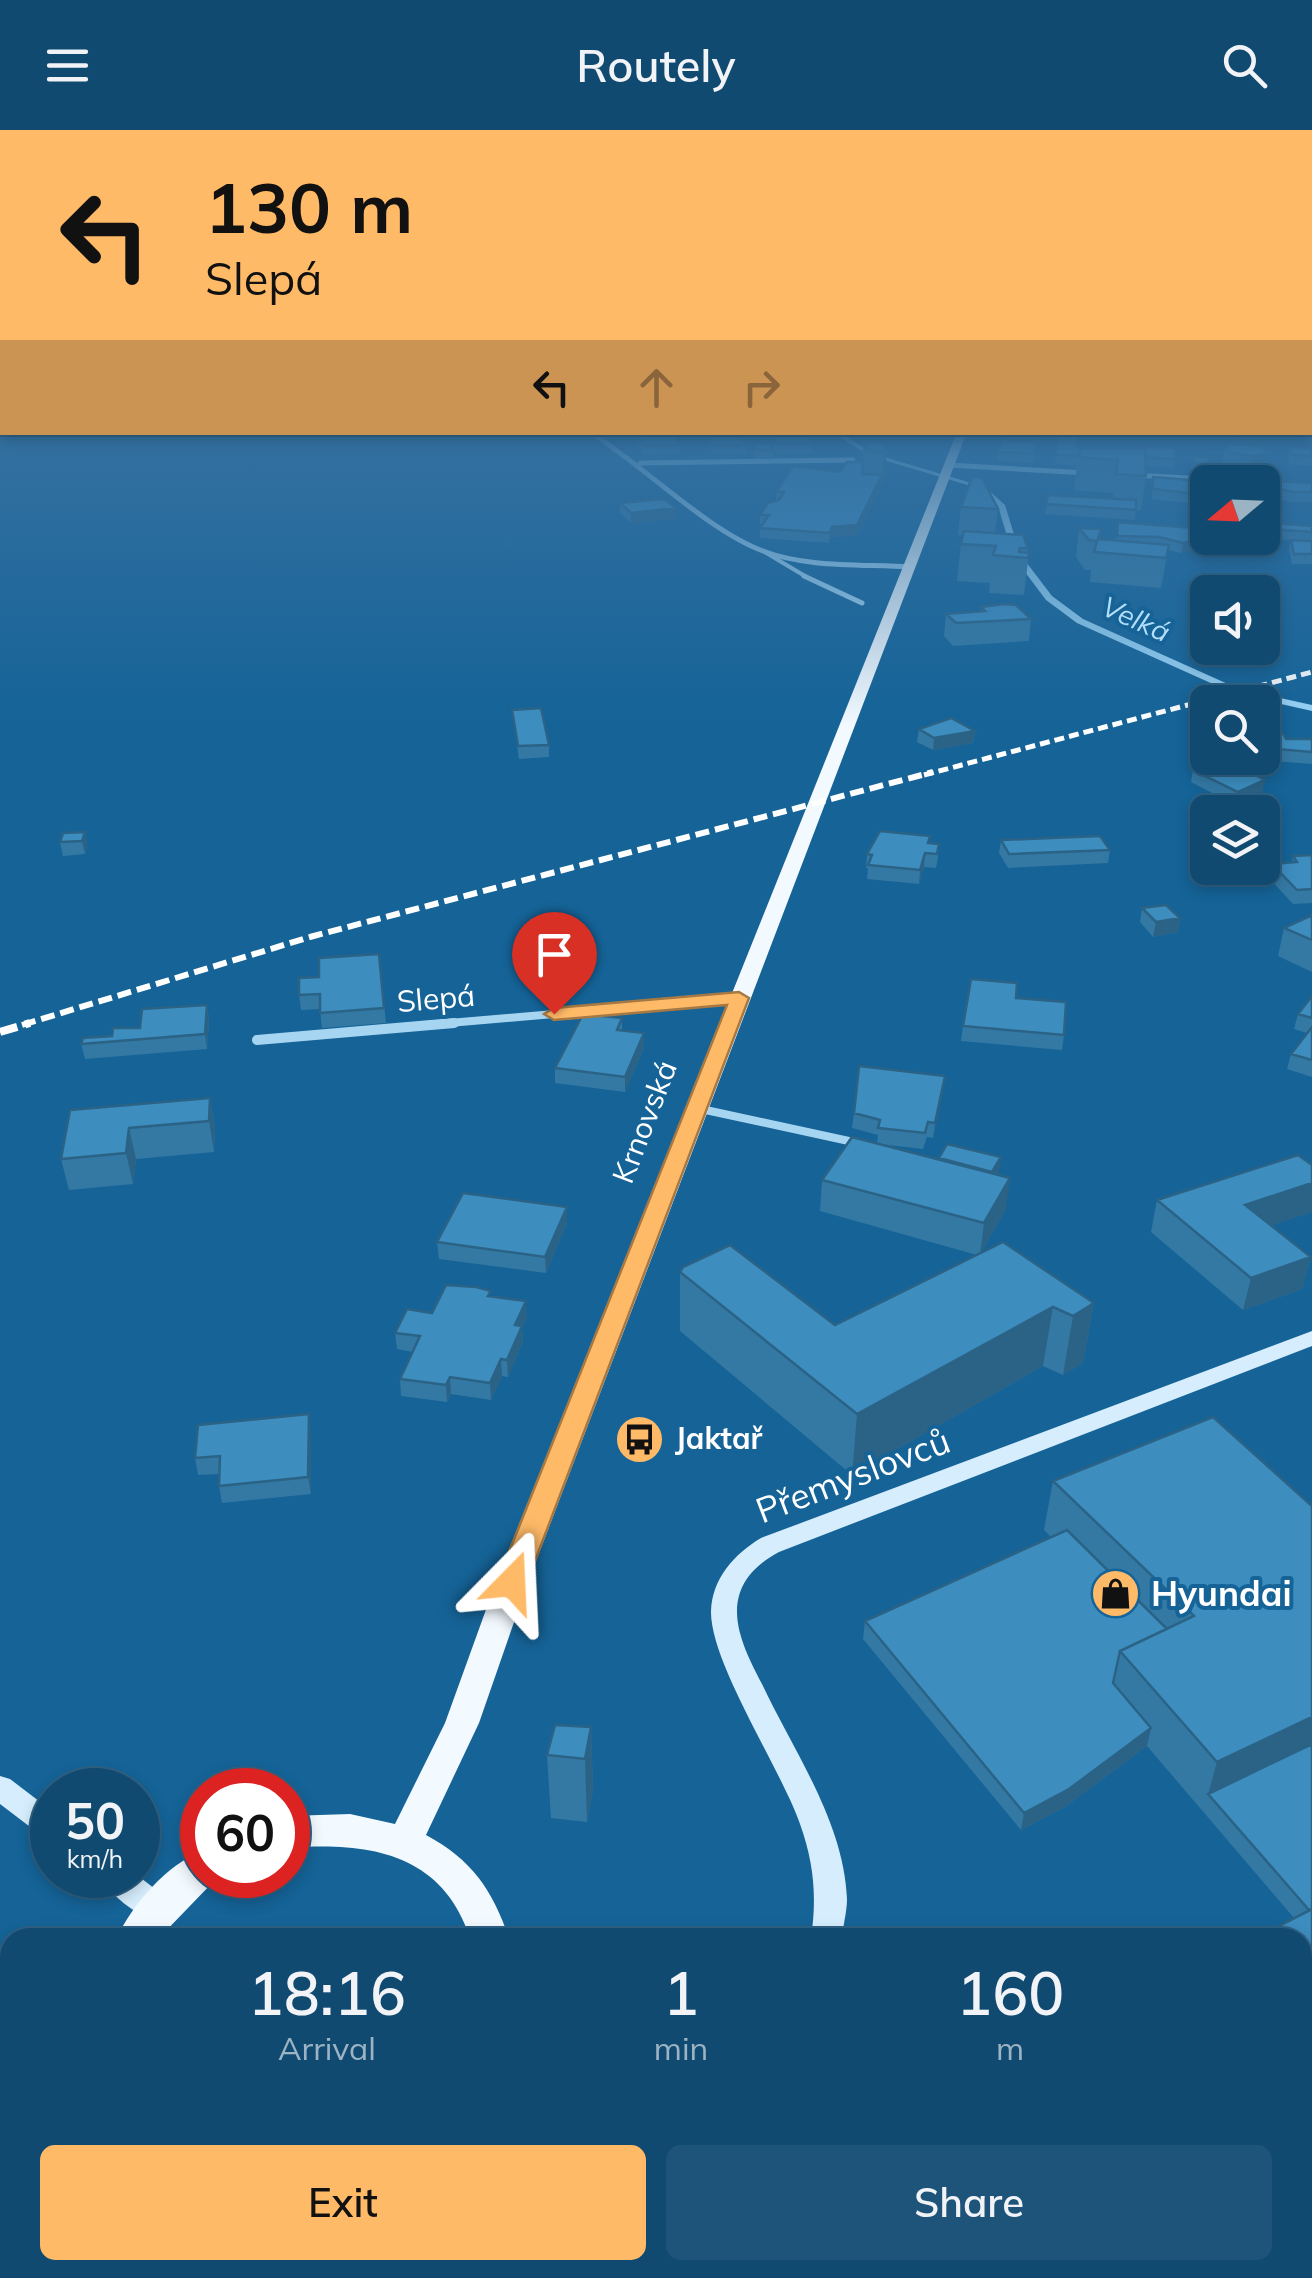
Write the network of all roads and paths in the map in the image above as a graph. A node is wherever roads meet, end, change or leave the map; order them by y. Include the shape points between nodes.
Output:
1 (715, 524) edge
2 (926, 524) edge
3 (763, 551) junction
4 (910, 566) junction
5 (862, 603) dead end
6 (739, 998) junction
7 (257, 1040) dead end
8 (697, 1108) junction
9 (872, 1147) edge
10 (1312, 1338) edge
11 (0, 1788) edge
12 (30, 1810) edge
13 (310, 1830) edge
14 (405, 1840) junction
15 (180, 1890) edge
16 (130, 1898) edge
17 (147, 1923) edge
18 (486, 1928) edge
19 (828, 1928) edge

1 - 3 street
2 - 4 main road, Krnovská
3 - 4 street
3 - 5 lane
4 - 6 main road, Krnovská
6 - 7 street, Slepá
6 - 8 main road, Krnovská
8 - 9 lane
8 - 14 main road, Krnovská via 462,1722
10 - 19 street, Přemyslovců via 770,1546 739,1568 724,1595 725,1626 828,1857 834,1904
11 - 12 street
13 - 14 main road via 336,1827
14 - 18 main road via 450,1872 476,1901
15 - 17 main road
16 - 17 street

